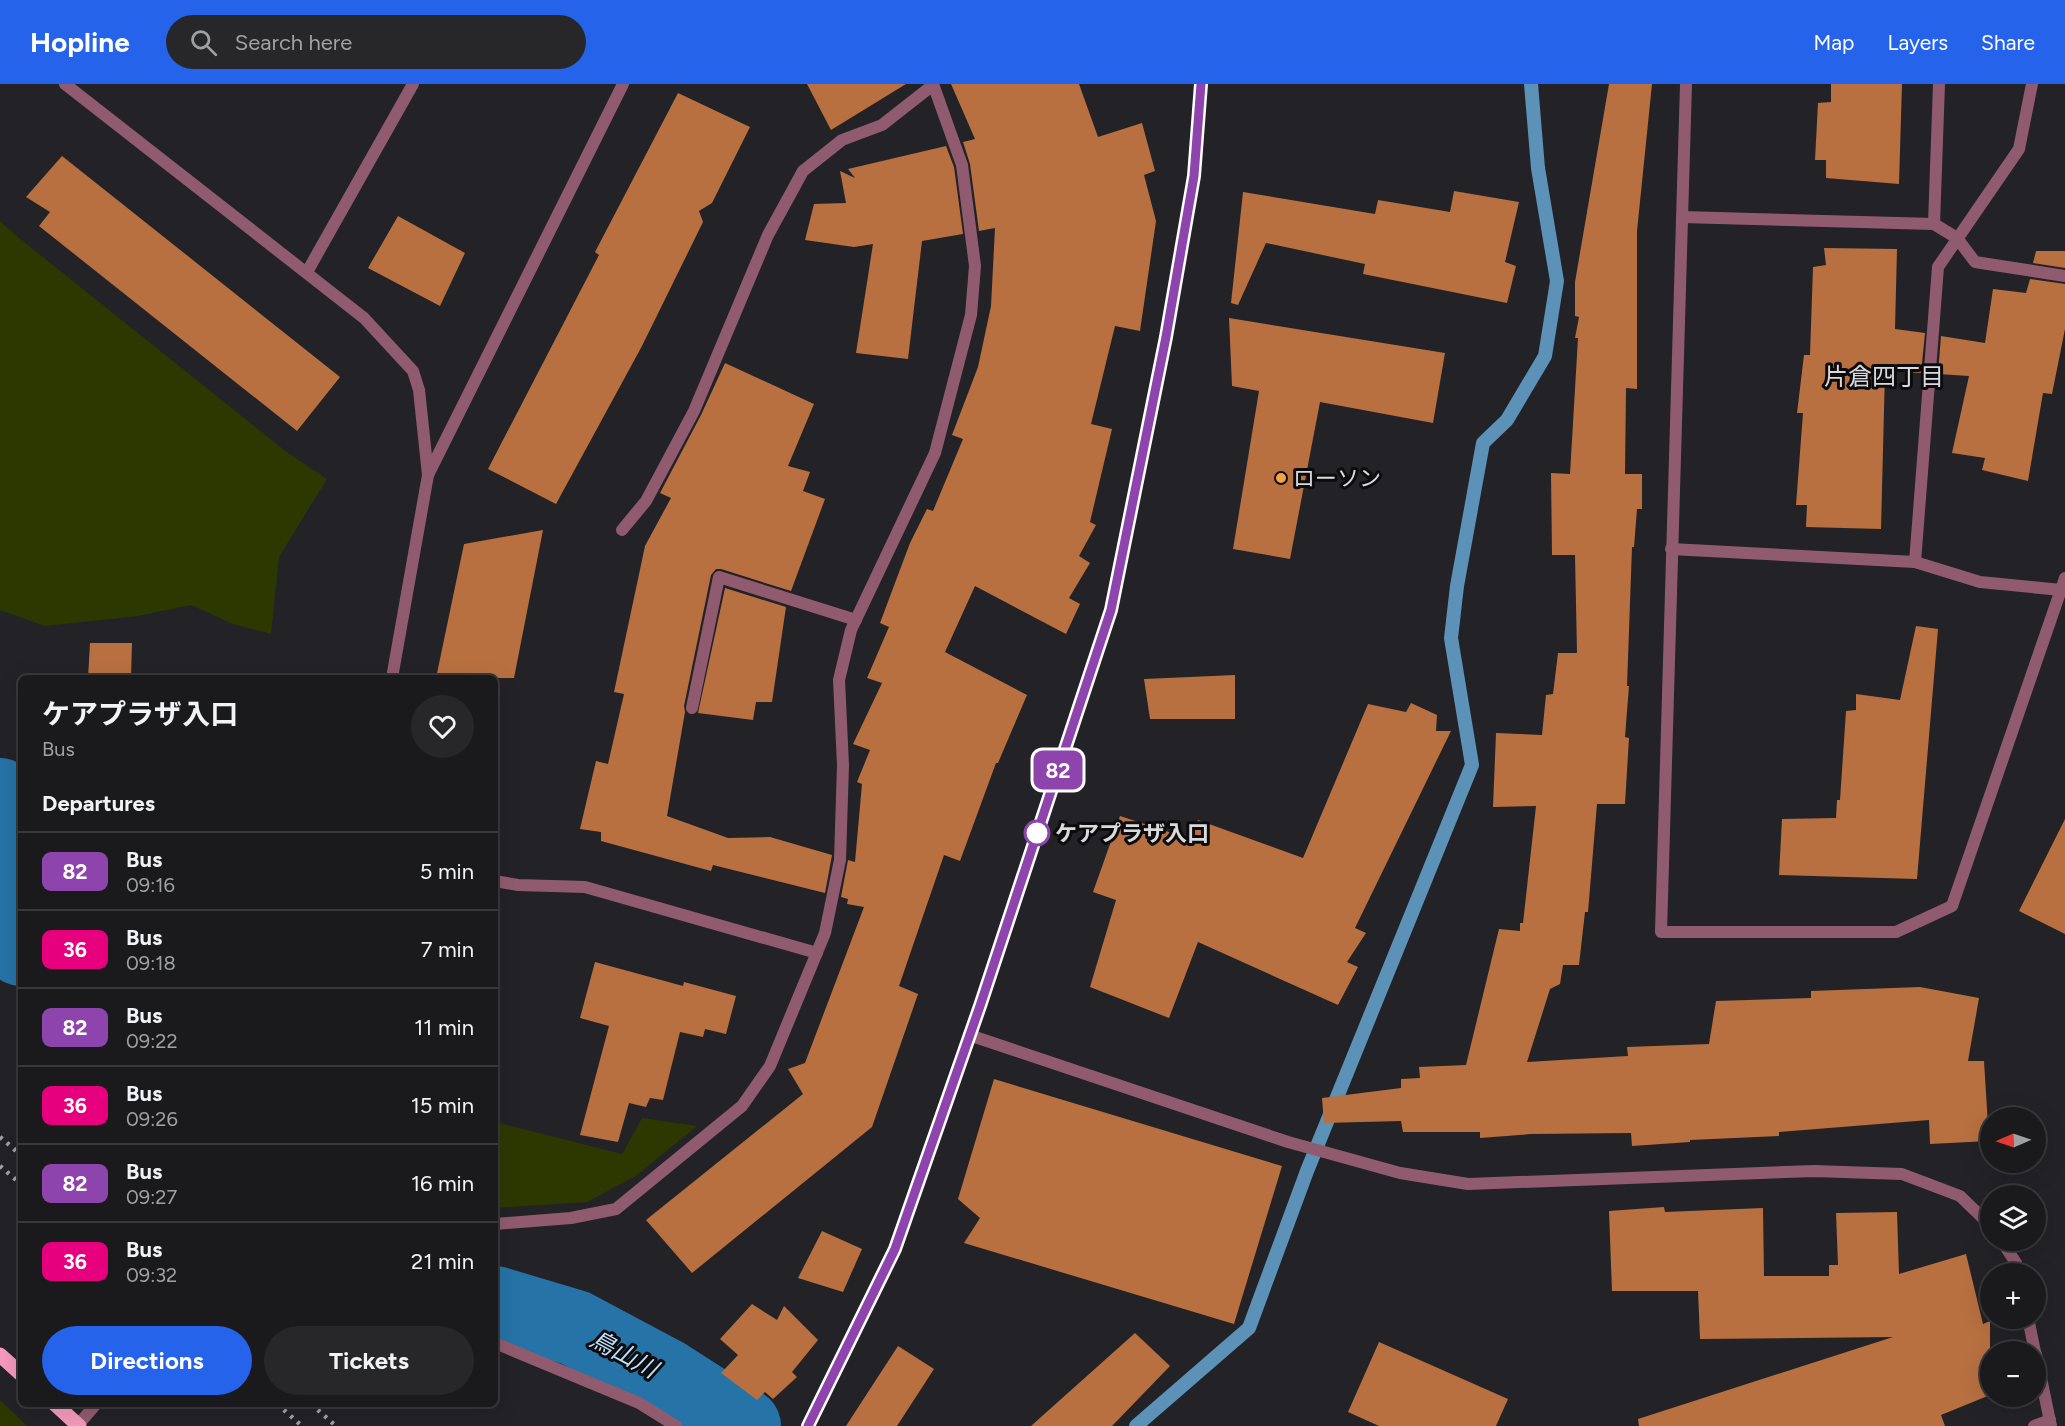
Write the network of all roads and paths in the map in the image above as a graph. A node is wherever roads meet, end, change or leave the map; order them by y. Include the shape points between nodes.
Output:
1 (64, 84) edge
2 (413, 84) edge
3 (623, 84) edge
4 (1201, 84) edge
5 (1686, 84) edge
6 (1940, 84) edge
7 (2032, 84) edge
8 (933, 85) edge
9 (1682, 217) junction
10 (1934, 224) junction
11 (1957, 238) junction
12 (307, 272) junction
13 (2065, 276) edge
14 (428, 475) junction
15 (622, 530) dead end
16 (1671, 549) junction
17 (1916, 562) junction
18 (2065, 578) edge
19 (2061, 590) junction
20 (856, 620) junction
21 (393, 675) edge
22 (692, 708) dead end
23 (498, 881) edge
24 (817, 953) junction
25 (969, 1035) junction
26 (1980, 1215) edge
27 (498, 1224) edge
28 (498, 1343) edge
29 (0, 1355) edge
30 (18, 1371) edge
31 (2046, 1404) edge
32 (57, 1407) edge
33 (94, 1407) edge
34 (2050, 1423) edge
35 (79, 1426) edge
36 (676, 1426) edge
37 (808, 1426) edge
38 (2034, 1426) edge

1 - 12 street
2 - 12 street
3 - 14 street
4 - 25 street via 1194,176 1111,610
5 - 9 street
6 - 10 street
7 - 11 street via 2019,149
8 - 15 street via 882,125 842,140 803,171 768,235 694,411 646,501
8 - 20 street via 962,165 975,266 971,315 935,453
9 - 10 street
9 - 16 street
10 - 11 street
11 - 13 street via 1975,262
11 - 17 street via 1938,267
12 - 14 street via 363,318 412,371 419,390
14 - 21 street
16 - 17 street
16 - 19 street via 1660,932 1896,932 1952,906
17 - 19 street via 1980,582
18 - 19 street
20 - 22 street via 719,577
20 - 24 street via 839,680 843,765 840,860
23 - 24 street via 585,887
24 - 27 street via 770,1066 742,1106 616,1209 571,1218
25 - 26 street via 1288,1142 1400,1173 1468,1184 1814,1171 1902,1174 1960,1196
25 - 37 street via 895,1249
28 - 36 street via 639,1403
29 - 30 main road
31 - 34 street
32 - 35 main road
33 - 35 street
34 - 38 street

